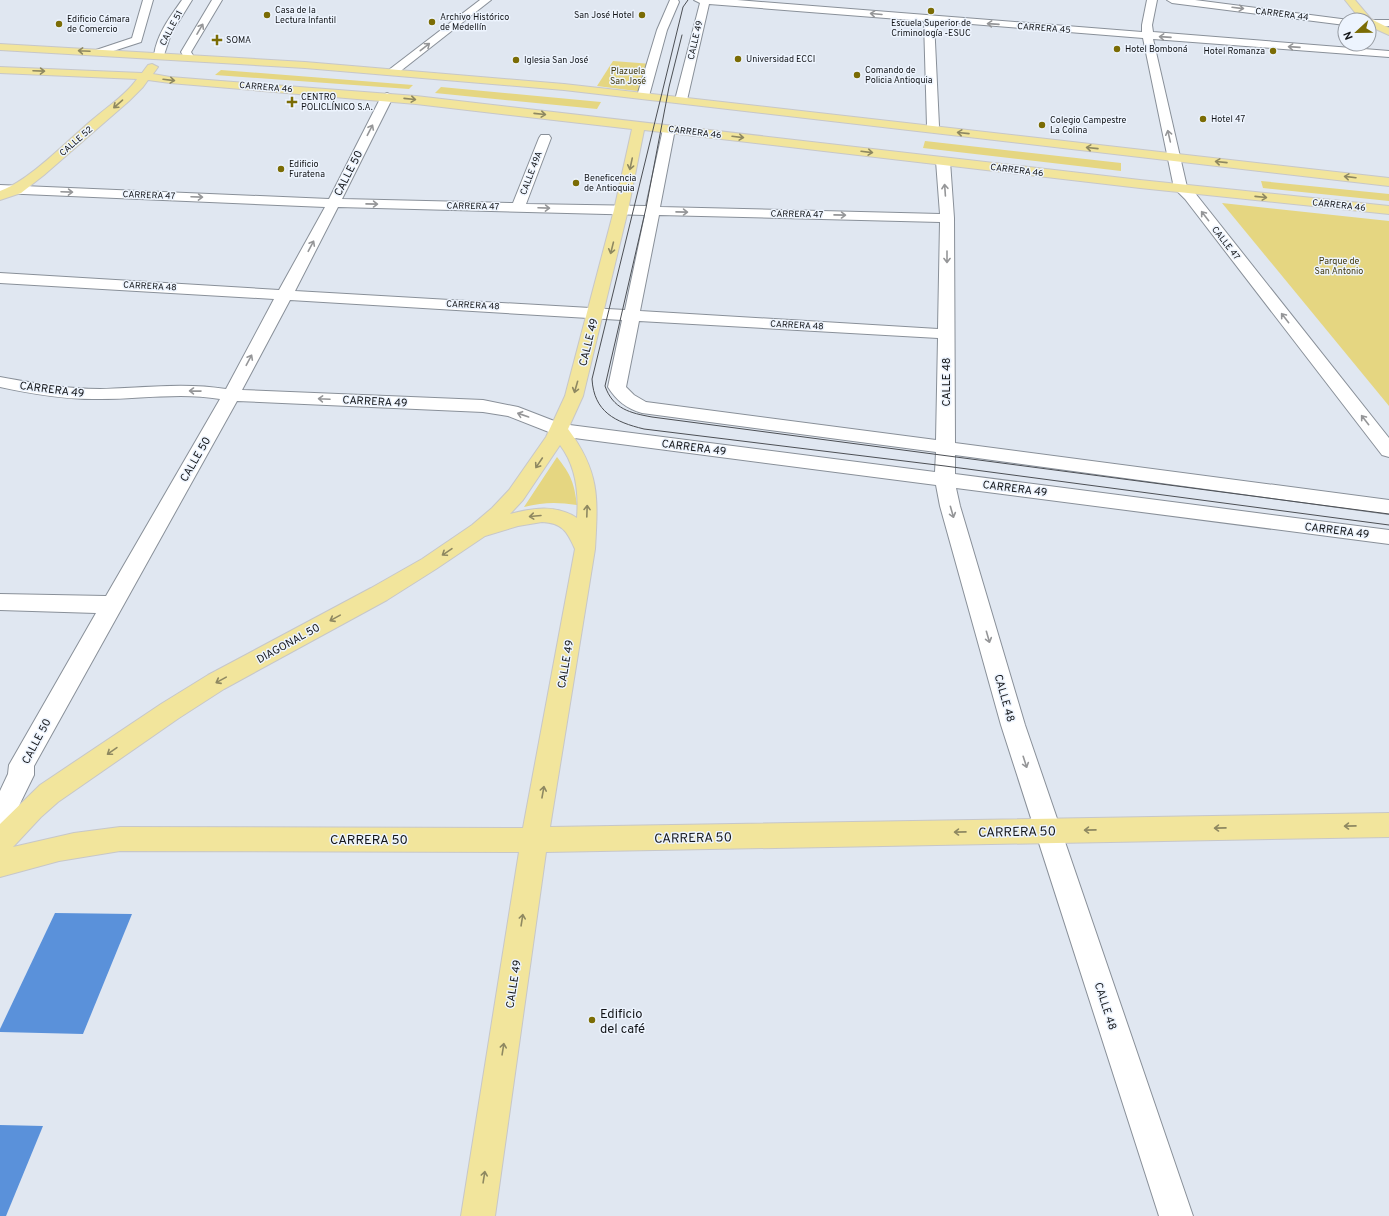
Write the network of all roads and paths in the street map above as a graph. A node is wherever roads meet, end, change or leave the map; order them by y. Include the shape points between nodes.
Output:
1 (148, 0) edge
2 (187, 0) edge
3 (217, 0) edge
4 (486, 0) edge
5 (1152, 0) edge
6 (1172, 0) edge
7 (1350, 0) edge
8 (674, 2) dead end
9 (702, 2) edge
10 (1360, 12) edge
11 (929, 19) junction
12 (1337, 21) edge
13 (1377, 22) edge
14 (1389, 23) edge
15 (1377, 26) edge
16 (1389, 32) edge
17 (1148, 36) junction
18 (0, 47) edge
19 (100, 52) junction
20 (159, 55) junction
21 (189, 57) junction
22 (1389, 59) edge
23 (0, 70) edge
24 (394, 71) junction
25 (144, 76) junction
26 (643, 96) junction
27 (387, 97) junction
28 (681, 100) junction
29 (639, 126) junction
30 (932, 126) dead end
31 (669, 129) junction
32 (545, 138) dead end
33 (1174, 157) junction
34 (943, 161) junction
35 (1389, 182) edge
36 (1181, 188) junction
37 (0, 189) edge
38 (16, 190) junction
39 (0, 196) edge
40 (333, 203) junction
41 (518, 207) junction
42 (621, 210) junction
43 (1389, 210) edge
44 (947, 218) junction
45 (0, 278) edge
46 (285, 294) junction
47 (596, 313) junction
48 (631, 315) junction
49 (946, 334) junction
50 (0, 382) edge
51 (231, 395) junction
52 (559, 430) junction
53 (946, 448) junction
54 (1389, 451) edge
55 (945, 480) junction
56 (1389, 507) edge
57 (479, 530) junction
58 (1389, 537) edge
59 (585, 550) junction
60 (0, 602) edge
61 (112, 605) junction
62 (0, 818) edge
63 (1389, 825) edge
64 (1048, 830) junction
65 (535, 840) junction
66 (0, 843) edge
67 (0, 864) edge
68 (478, 1216) edge
69 (1176, 1216) edge

1 - 19 street via 137,40
2 - 20 street, CALLE 51 via 171,25
21 -> 3 street via 186,52
24 -> 4 street
5 - 17 street via 1147,25
6 -> 12 street, CARRERA 44
7 - 10 main road
8 - 26 street via 662,30
11 -> 9 street, CARRERA 45
9 - 28 street, CALLE 49
17 -> 11 street, CARRERA 45
11 - 30 street
13 - 14 street
15 - 16 main road
22 -> 17 street, CARRERA 45 via 1313,48
33 -> 17 street
19 -> 18 main road
19 - 20 main road
20 - 21 main road
20 - 25 main road, CALLE 51
21 - 24 main road
23 -> 25 main road, CARRERA 46
24 - 26 main road
25 -> 27 main road, CARRERA 46
25 -> 38 main road, CALLE 52 via 139,85 125,98
26 - 28 main road
27 -> 29 main road, CARRERA 46
40 -> 27 street, CALLE 50
33 -> 28 main road
29 - 31 main road, CARRERA 46
29 -> 42 main road, CALLE 49
31 -> 34 main road, CARRERA 46
31 - 48 street
32 - 41 street, CALLE 49A
35 -> 33 main road
33 - 36 street
34 - 36 main road, CARRERA 46
44 -> 34 street, CALLE 48
36 -> 43 main road, CARRERA 46
54 -> 36 street, CALLE 47 via 1190,196
37 - 38 street, CARRERA 47
38 - 39 main road, CALLE 52
38 -> 40 street, CARRERA 47
40 -> 41 street, CARRERA 47
46 -> 40 street, CALLE 50
41 -> 42 street, CARRERA 47
42 -> 44 street, CARRERA 47
42 -> 47 main road, CALLE 49
44 -> 49 street, CALLE 48
45 - 46 street, CARRERA 48
46 - 47 street, CARRERA 48
51 -> 46 street, CALLE 50
47 - 48 street, CARRERA 48
47 -> 52 main road, CALLE 49 via 574,396
48 - 49 street, CARRERA 48
48 - 53 street via 617,387 622,396 642,407
49 - 53 street, CALLE 48
51 -> 50 street, CARRERA 49 via 182,391 100,394 56,392
52 -> 51 street, CARRERA 49 via 512,411 483,406
51 - 61 street, CALLE 50
52 - 55 street, CARRERA 49
52 -> 57 main road, DIAGONAL 50 via 516,495
59 -> 52 main road, CALLE 49 via 588,506 586,481 580,462
53 - 55 street, CALLE 48
53 - 56 street
55 - 58 street, CARRERA 49
55 -> 64 street, CALLE 48 via 950,506 1004,695
59 -> 57 main road via 572,525 550,516 524,517
57 -> 66 main road, DIAGONAL 50 via 379,594 216,682 170,711 57,787
65 -> 59 main road, CALLE 49
60 - 61 street
61 - 62 street, CALLE 50 via 22,765 21,775
63 -> 64 main road, CARRERA 50
64 -> 65 main road, CARRERA 50
64 - 69 street, CALLE 48
65 - 67 main road, CARRERA 50 via 120,839 59,848
68 -> 65 main road, CALLE 49

